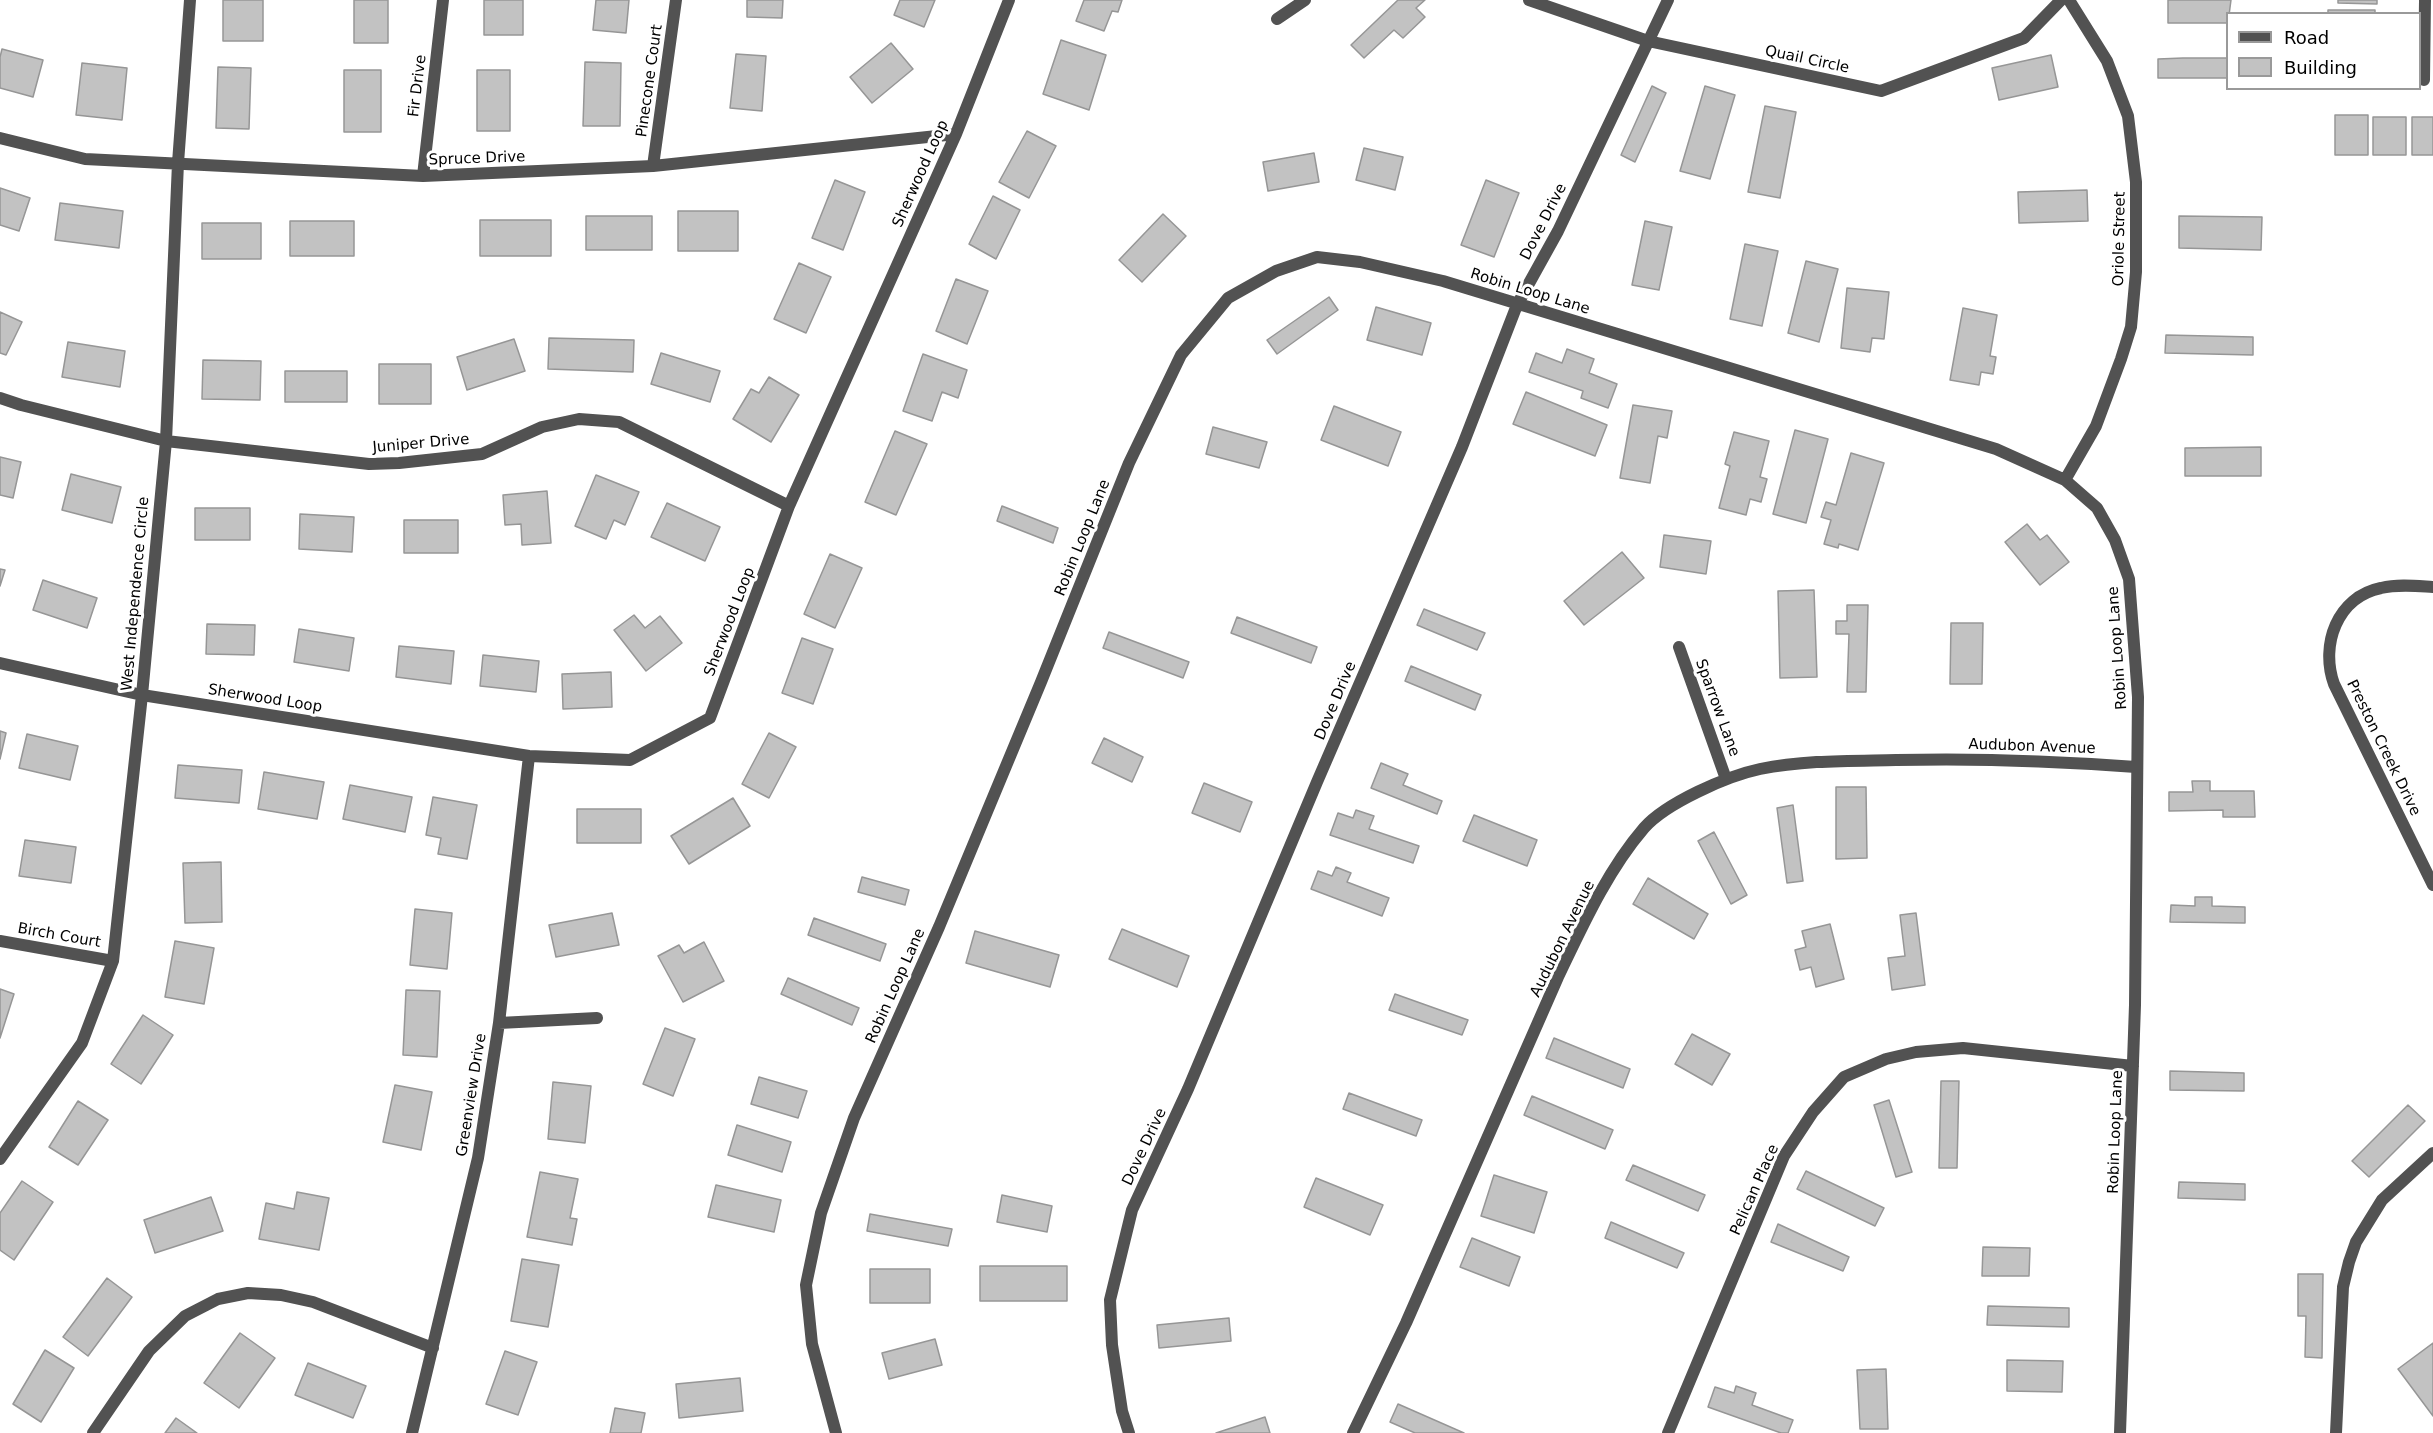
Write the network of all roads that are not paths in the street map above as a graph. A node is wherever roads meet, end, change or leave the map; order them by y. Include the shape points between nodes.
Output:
1 (190, 0) edge
2 (443, 0) edge
3 (676, 0) edge
4 (1009, 0) edge
5 (1305, 0) edge
6 (1529, 0) edge
7 (1668, 0) edge
8 (2061, 0) edge
9 (2069, 0) edge
10 (2425, 0) edge
11 (1277, 19) dead end
12 (1648, 41) junction
13 (2426, 80) edge
14 (956, 134) junction
15 (0, 138) edge
16 (178, 163) junction
17 (653, 166) junction
18 (423, 176) junction
19 (1516, 305) junction
20 (0, 398) edge
21 (166, 441) junction
22 (2065, 480) junction
23 (789, 506) junction
24 (2433, 587) edge
25 (1679, 647) dead end
26 (0, 663) edge
27 (142, 695) junction
28 (529, 756) junction
29 (2136, 767) junction
30 (1726, 779) junction
31 (2433, 885) edge
32 (0, 941) edge
33 (113, 961) junction
34 (597, 1018) dead end
35 (499, 1023) junction
36 (2133, 1066) junction
37 (2433, 1153) edge
38 (0, 1159) edge
39 (433, 1347) junction
40 (93, 1433) edge
41 (412, 1433) edge
42 (836, 1433) edge
43 (1129, 1433) edge
44 (1353, 1433) edge
45 (1668, 1433) edge
46 (2120, 1433) edge
47 (2336, 1433) edge

1 - 16 street, West Independence Circle
2 - 18 street, Fir Drive
3 - 17 street, Pinecone Court
4 - 14 street, Sherwood Loop
5 - 11 street
6 - 12 street, Quail Circle
7 - 12 street, Dove Drive
8 - 12 street, Quail Circle via 2024,38 1881,91
9 - 22 street, Oriole Street via 2107,61 2128,116 2136,182 2136,272 2130,327 2121,359 2096,426
10 - 13 street
12 - 19 street, Dove Drive via 1558,231
14 - 17 street, Spruce Drive
14 - 23 street, Sherwood Loop
15 - 16 street, Spruce Drive via 85,159
16 - 18 street, Spruce Drive
16 - 21 street, West Independence Circle
17 - 18 street, Spruce Drive
19 - 22 street, Robin Loop Lane via 1996,449
19 - 42 street, Robin Loop Lane via 1443,281 1371,264 1317,257 1276,271 1228,298 1181,355 1129,463 939,927 854,1118 821,1213 806,1285 812,1344
19 - 43 street, Dove Drive via 1462,447 1188,1089 1132,1210 1110,1300 1112,1345
20 - 21 street, Juniper Drive
21 - 23 street, Juniper Drive via 399,464 482,454 543,427 579,419 619,422
21 - 27 street, West Independence Circle
22 - 29 street, Robin Loop Lane via 2097,508 2115,540 2129,579 2138,698
23 - 28 street, Sherwood Loop via 710,718 630,760
24 - 31 street, Preston Creek Drive via 2394,586 2360,597 2339,617 2331,632 2329,660 2334,684
25 - 30 street, Sparrow Lane
26 - 27 street, Sherwood Loop
27 - 28 street, Sherwood Loop
27 - 33 street, West Independence Circle
28 - 35 street, Greenview Drive
29 - 30 street, Audubon Avenue via 1930,759 1828,761
29 - 36 street, Robin Loop Lane
30 - 44 street, Audubon Avenue via 1664,811 1644,828 1603,890 1558,977 1406,1323
32 - 33 street, Birch Court
33 - 38 street, West Independence Circle via 82,1043
34 - 35 street
35 - 39 street, Greenview Drive via 478,1158
36 - 45 street, Pelican Place via 1963,1048 1886,1059 1844,1077 1813,1112 1784,1156
36 - 46 street, Robin Loop Lane
37 - 47 street via 2382,1200 2361,1232 2349,1262 2343,1287
39 - 40 street via 313,1302 248,1293 218,1299 185,1316 149,1351
39 - 41 street, Greenview Drive

